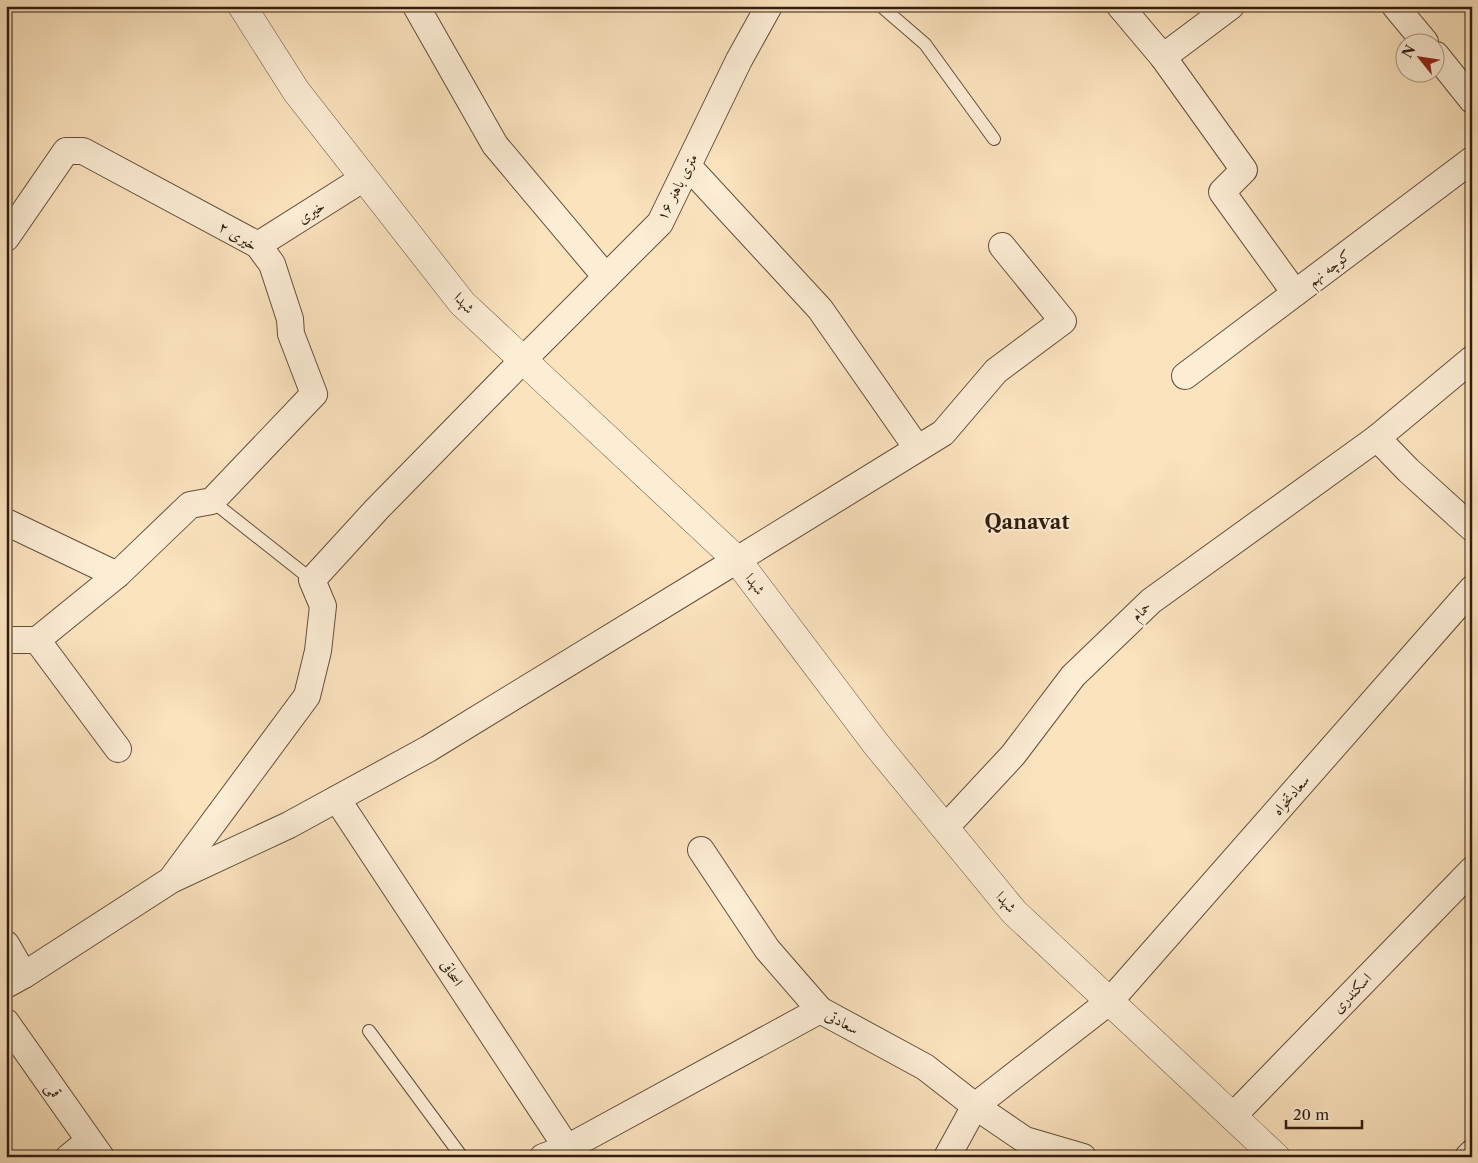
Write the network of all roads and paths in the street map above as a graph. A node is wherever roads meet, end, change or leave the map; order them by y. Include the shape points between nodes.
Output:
1 (242, 6) edge
2 (416, 6) edge
3 (769, 6) edge
4 (880, 6) edge
5 (1120, 6) edge
6 (1231, 6) edge
7 (1395, 6) edge
8 (1417, 32) edge
9 (1163, 57) junction
10 (1446, 68) edge
11 (1472, 100) edge
12 (994, 139) dead end
13 (1472, 160) edge
14 (688, 166) junction
15 (364, 178) junction
16 (10, 224) edge
17 (258, 245) junction
18 (1002, 246) dead end
19 (606, 277) junction
20 (1295, 293) junction
21 (1472, 358) edge
22 (522, 360) junction
23 (1185, 376) dead end
24 (1377, 438) junction
25 (917, 448) junction
26 (212, 501) junction
27 (6, 522) edge
28 (1472, 528) edge
29 (737, 560) junction
30 (117, 574) junction
31 (312, 580) junction
32 (1472, 589) edge
33 (6, 640) edge
34 (37, 640) junction
35 (118, 749) dead end
36 (336, 799) junction
37 (945, 828) junction
38 (701, 850) dead end
39 (1472, 870) edge
40 (171, 880) junction
41 (6, 944) edge
42 (15, 980) edge
43 (1110, 1002) junction
44 (820, 1010) junction
45 (6, 1022) edge
46 (369, 1031) dead end
47 (975, 1106) junction
48 (1233, 1116) junction
49 (86, 1152) edge
50 (564, 1154) edge
51 (1472, 1154) edge
52 (462, 1157) edge
53 (947, 1157) edge
54 (1083, 1157) edge
55 (1276, 1157) edge
56 (1468, 1157) edge

1 - 15 street, شهدا via 296,91
2 - 19 street via 495,145
3 - 14 street, ۱۶ متری باهنر
4 - 12 lane via 925,44
5 - 9 street
6 - 9 street
7 - 8 street
9 - 20 street via 1244,170 1222,192
10 - 11 street
13 - 20 street, کوچه نهم
14 - 19 street, ۱۶ متری باهنر via 660,223
14 - 25 street via 820,309
15 - 17 street, خیری
15 - 22 street, شهدا via 462,304
16 - 17 street, خیری ۲ via 66,151 83,151
17 - 26 street, خیری ۲ via 272,264 290,319 291,334 314,394
18 - 25 street via 1062,321 996,371 942,433
19 - 22 street, ۱۶ متری باهنر
20 - 23 street, کوچه نهم
21 - 24 street, حمام
22 - 29 street, شهدا
22 - 31 street, ۱۶ متری باهنر
24 - 28 street
24 - 37 street, حمام via 1152,600 1073,676 1013,755
25 - 29 street
26 - 30 street via 190,504
26 - 31 lane
27 - 30 street
29 - 36 street via 428,748
29 - 37 street, شهدا via 876,744
30 - 34 street
31 - 40 street via 323,606 318,651 307,696
32 - 43 street, سعادتخواه
33 - 34 street
34 - 35 street
36 - 40 street via 290,825
36 - 50 street, اسحاقی
37 - 43 street, شهدا via 1014,912
38 - 44 street via 767,948
39 - 48 street, اسکندری
40 - 42 street
41 - 42 street
43 - 47 street, سعادتخواه
43 - 48 street, شهدا
44 - 47 street, سعادتی via 925,1067
44 - 50 street, سعادتی
45 - 49 street, قمی
46 - 52 lane
47 - 53 street
47 - 54 street, سعادتی via 1025,1140
48 - 55 street, شهدا
51 - 56 street

